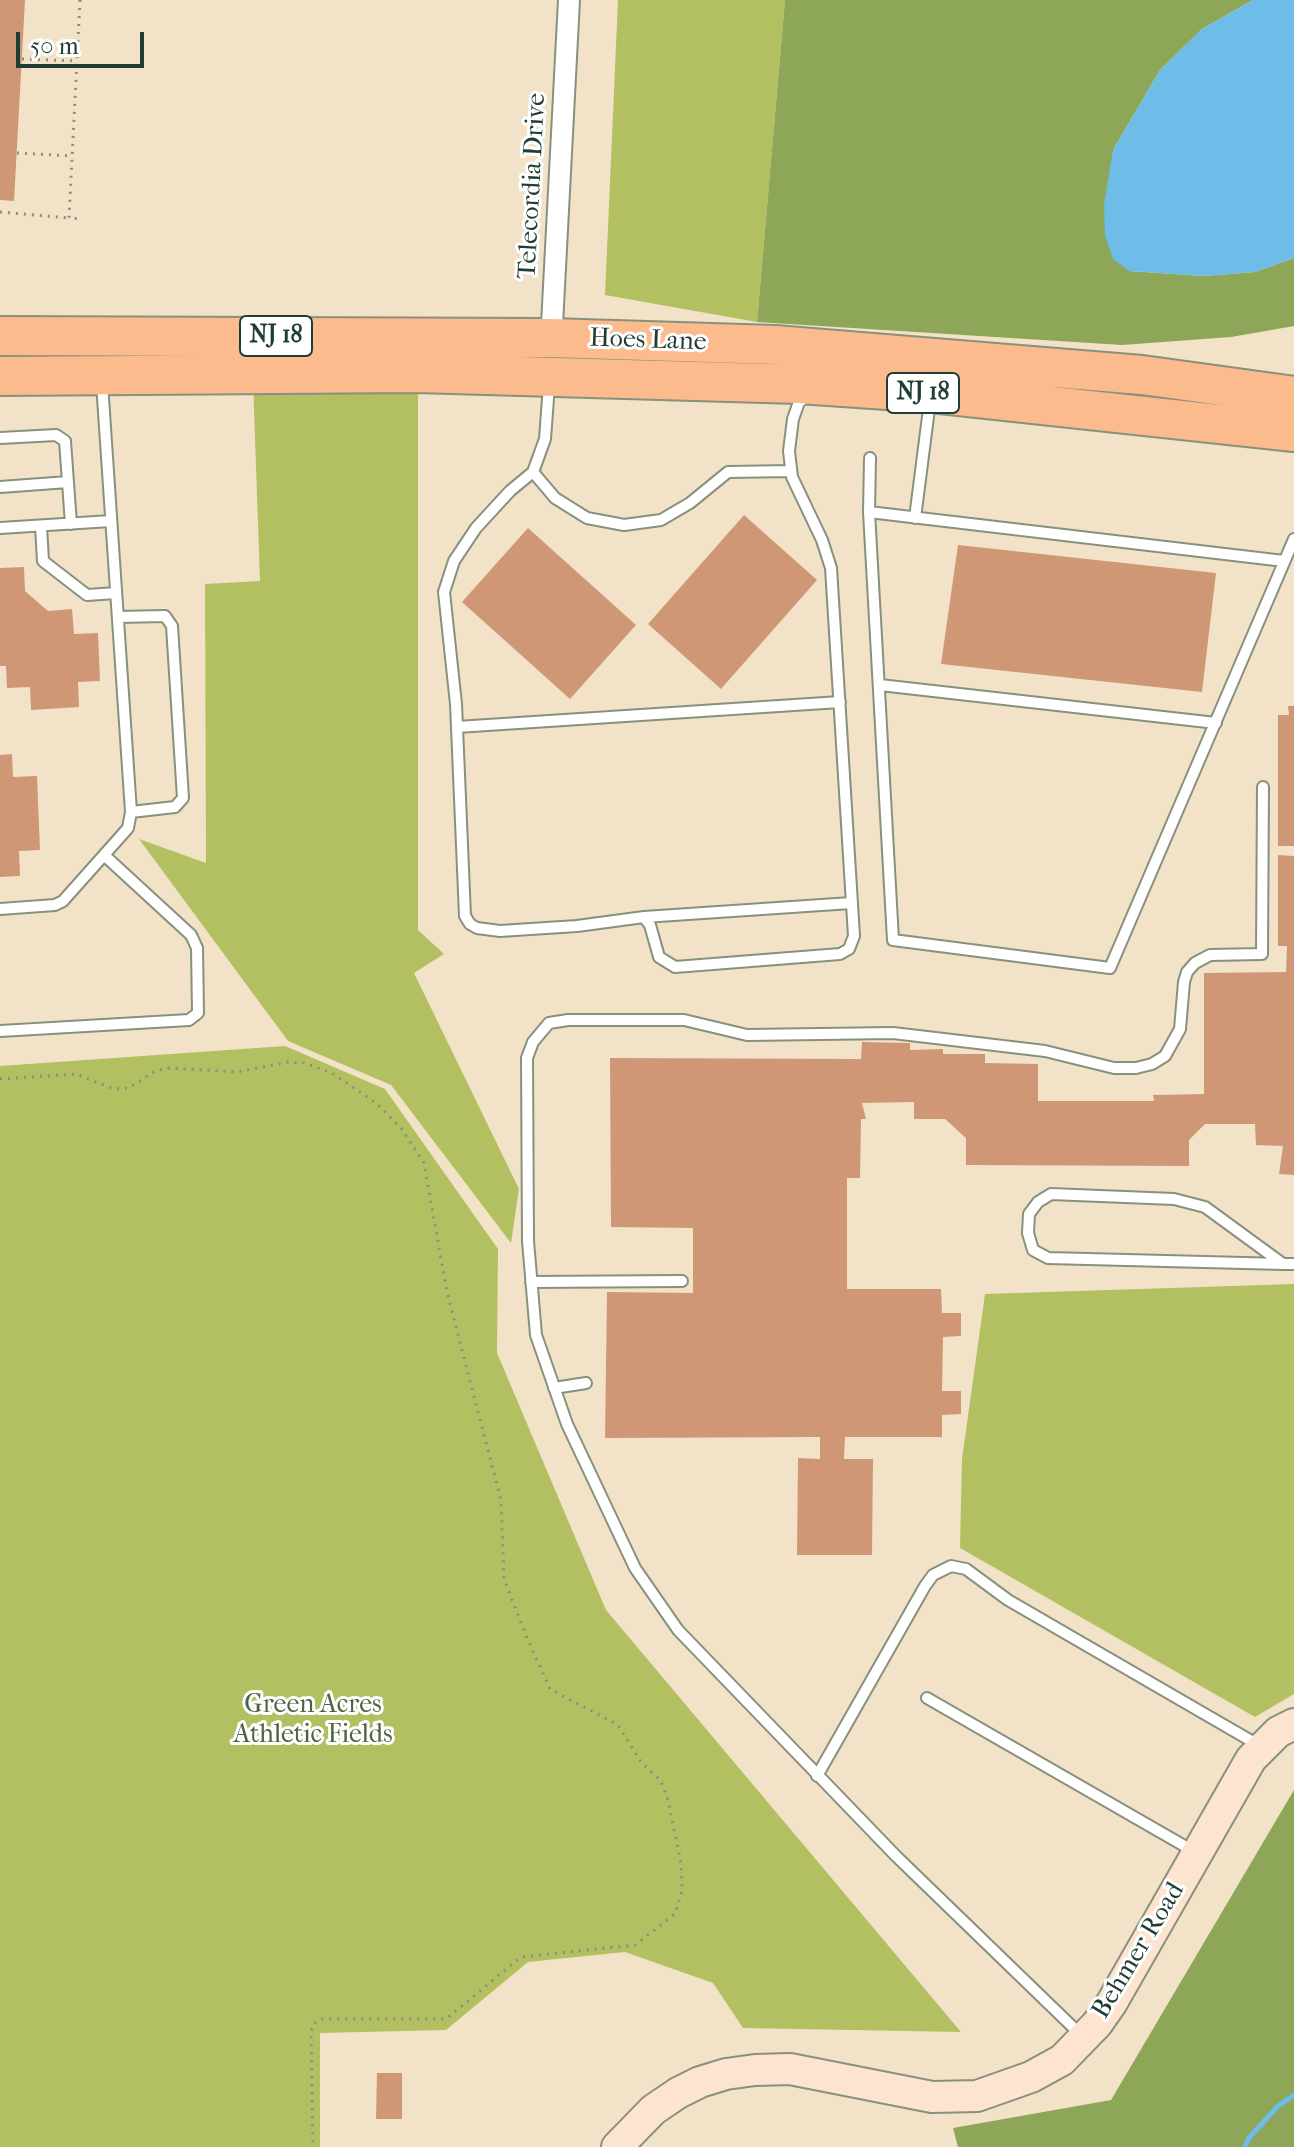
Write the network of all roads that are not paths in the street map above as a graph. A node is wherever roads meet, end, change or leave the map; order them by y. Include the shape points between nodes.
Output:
1 (569, 0) edge
2 (0, 336) edge
3 (550, 357) junction
4 (0, 376) edge
5 (102, 376) junction
6 (820, 385) junction
7 (931, 393) junction
8 (1294, 396) edge
9 (1294, 432) edge
10 (0, 438) edge
11 (870, 458) dead end
12 (791, 471) junction
13 (533, 472) junction
14 (68, 482) junction
15 (0, 487) edge
16 (869, 512) junction
17 (915, 518) junction
18 (111, 521) junction
19 (71, 524) junction
20 (41, 526) junction
21 (0, 528) edge
22 (1294, 539) edge
23 (1284, 561) junction
24 (116, 593) junction
25 (118, 617) junction
26 (880, 685) junction
27 (840, 702) junction
28 (1216, 723) junction
29 (457, 727) junction
30 (1263, 787) dead end
31 (131, 812) junction
32 (104, 855) junction
33 (851, 903) junction
34 (0, 909) edge
35 (644, 917) junction
36 (0, 1031) edge
37 (1289, 1264) edge
38 (682, 1281) dead end
39 (531, 1282) junction
40 (586, 1383) dead end
41 (554, 1388) junction
42 (927, 1698) dead end
43 (1294, 1724) edge
44 (1262, 1747) junction
45 (817, 1776) junction
46 (1197, 1853) junction
47 (1084, 2038) junction
48 (617, 2147) edge

1 - 3 street, Telecordia Drive
2 - 3 highway, Hoes Lane / NJ 18
3 - 5 highway, Hoes Lane / NJ 18
3 - 6 highway, Hoes Lane / NJ 18
3 - 8 highway, Hoes Lane / NJ 18 via 775,345 1142,375
3 - 13 lane via 545,439
4 - 5 highway, Hoes Lane / NJ 18
5 - 18 lane
6 - 7 highway, Hoes Lane / NJ 18
6 - 12 lane via 799,402 793,419
7 - 9 highway, Hoes Lane / NJ 18
7 - 17 lane
10 - 14 lane via 56,435 65,441
11 - 16 lane
12 - 13 lane via 728,472 661,520 624,525 587,518 555,498
12 - 27 lane via 831,568
13 - 29 lane via 476,528 454,561 444,592
14 - 15 lane
14 - 19 lane
16 - 17 lane
16 - 26 lane
17 - 23 lane
18 - 19 lane
18 - 24 lane
19 - 20 lane
20 - 21 lane
20 - 24 lane via 43,561 87,595
22 - 23 lane
23 - 28 lane
24 - 25 lane
25 - 31 lane
25 - 31 lane via 165,616 172,626 183,798 175,807
26 - 28 lane
26 - 28 lane via 893,940 1110,968
27 - 29 lane
27 - 33 lane
29 - 35 lane via 465,916 470,924 500,931
30 - 39 lane via 1262,954 1210,955 1195,963 1184,982 1180,1029 1165,1056 1152,1064 1114,1068 1045,1051 893,1033 747,1035 684,1020 549,1023 527,1058
31 - 32 lane via 128,828
32 - 34 lane via 63,901
32 - 36 lane via 191,935 197,948 198,1013 189,1020
33 - 35 lane
33 - 35 lane via 854,936 849,949 840,954 694,966 675,967 659,957
37 - 37 lane via 1048,1258 1033,1250 1029,1214 1051,1194 1174,1199 1205,1207
38 - 39 lane
39 - 41 lane via 536,1335
40 - 41 lane
41 - 45 lane via 635,1568 678,1630
42 - 46 lane
43 - 44 street, Behmer Road
44 - 45 lane via 1008,1600 966,1569 951,1566 925,1586
44 - 46 street, Behmer Road
45 - 47 lane
46 - 47 street, Behmer Road via 1111,2004
47 - 48 street, Behmer Road via 1062,2060 1031,2077 977,2096 932,2097 790,2069 726,2074 678,2093

